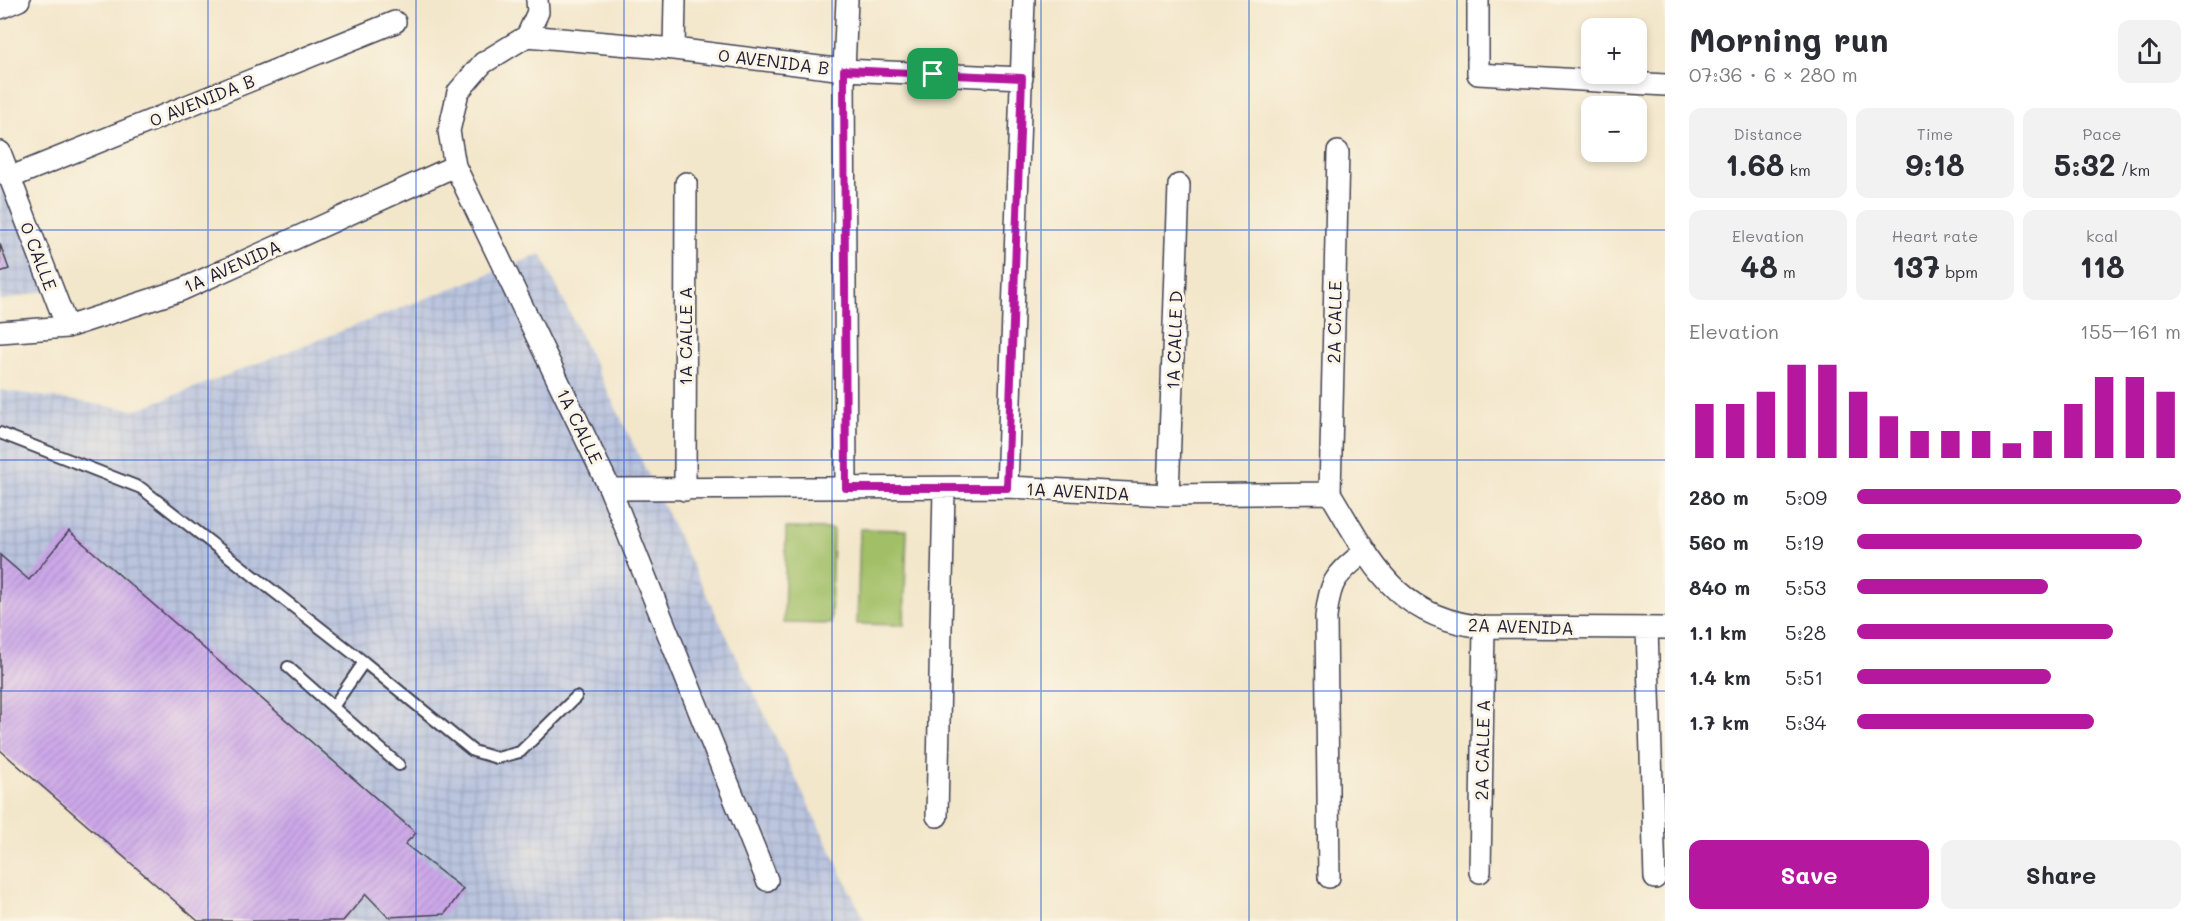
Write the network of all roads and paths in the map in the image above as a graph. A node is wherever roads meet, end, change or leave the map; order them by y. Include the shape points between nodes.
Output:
1 (18, 0) edge
2 (537, 0) edge
3 (675, 0) edge
4 (847, 0) edge
5 (1023, 0) edge
6 (1479, 0) edge
7 (0, 8) edge
8 (395, 22) dead end
9 (527, 36) junction
10 (674, 49) junction
11 (844, 70) junction
12 (1022, 78) junction
13 (1665, 85) edge
14 (0, 152) edge
15 (1338, 152) dead end
16 (455, 166) junction
17 (9, 178) junction
18 (686, 183) dead end
19 (1179, 185) dead end
20 (67, 327) junction
21 (0, 333) edge
22 (0, 433) edge
23 (846, 488) junction
24 (1007, 488) junction
25 (610, 489) junction
26 (944, 489) junction
27 (685, 490) junction
28 (1330, 492) junction
29 (1168, 495) junction
30 (1365, 551) junction
31 (1485, 627) junction
32 (1656, 628) edge
33 (364, 662) junction
34 (288, 667) dead end
35 (576, 697) dead end
36 (333, 708) junction
37 (399, 765) dead end
38 (937, 816) dead end
39 (1480, 872) dead end
40 (1329, 877) dead end
41 (1655, 878) dead end
42 (767, 880) dead end

1 - 7 street
2 - 9 street via 538,12
3 - 10 street
4 - 11 street
5 - 12 street
6 - 13 street via 1478,74
8 - 17 street, 0 AVENIDA B
9 - 10 street, 0 AVENIDA B
9 - 16 street, 1A CALLE via 483,63 458,92 449,131
10 - 11 street, 0 AVENIDA B
11 - 12 street, 0 AVENIDA B
11 - 23 street
12 - 24 street
14 - 17 street, 0 CALLE
15 - 28 street, 2A CALLE
16 - 20 street, 1A AVENIDA via 180,290
16 - 25 street, 1A CALLE
17 - 20 street, 0 CALLE
18 - 27 street, 1A CALLE A
19 - 29 street, 1A CALLE D
20 - 21 street, 1A AVENIDA
22 - 33 lane via 141,488
23 - 26 street, 1A AVENIDA
23 - 27 street, 1A AVENIDA
24 - 26 street, 1A AVENIDA
24 - 29 street, 1A AVENIDA
25 - 27 street, 1A AVENIDA
25 - 42 street, 1A CALLE
26 - 38 street
28 - 29 street, 1A AVENIDA
28 - 30 street, 2A AVENIDA
30 - 31 street, 2A AVENIDA via 1384,580 1402,597 1423,610 1463,625
30 - 40 street via 1337,575 1328,595
31 - 32 street, 2A AVENIDA
31 - 39 street, 2A CALLE A
32 - 41 street
33 - 35 lane via 473,751 497,758 520,752
33 - 36 lane
34 - 36 lane
36 - 37 lane

